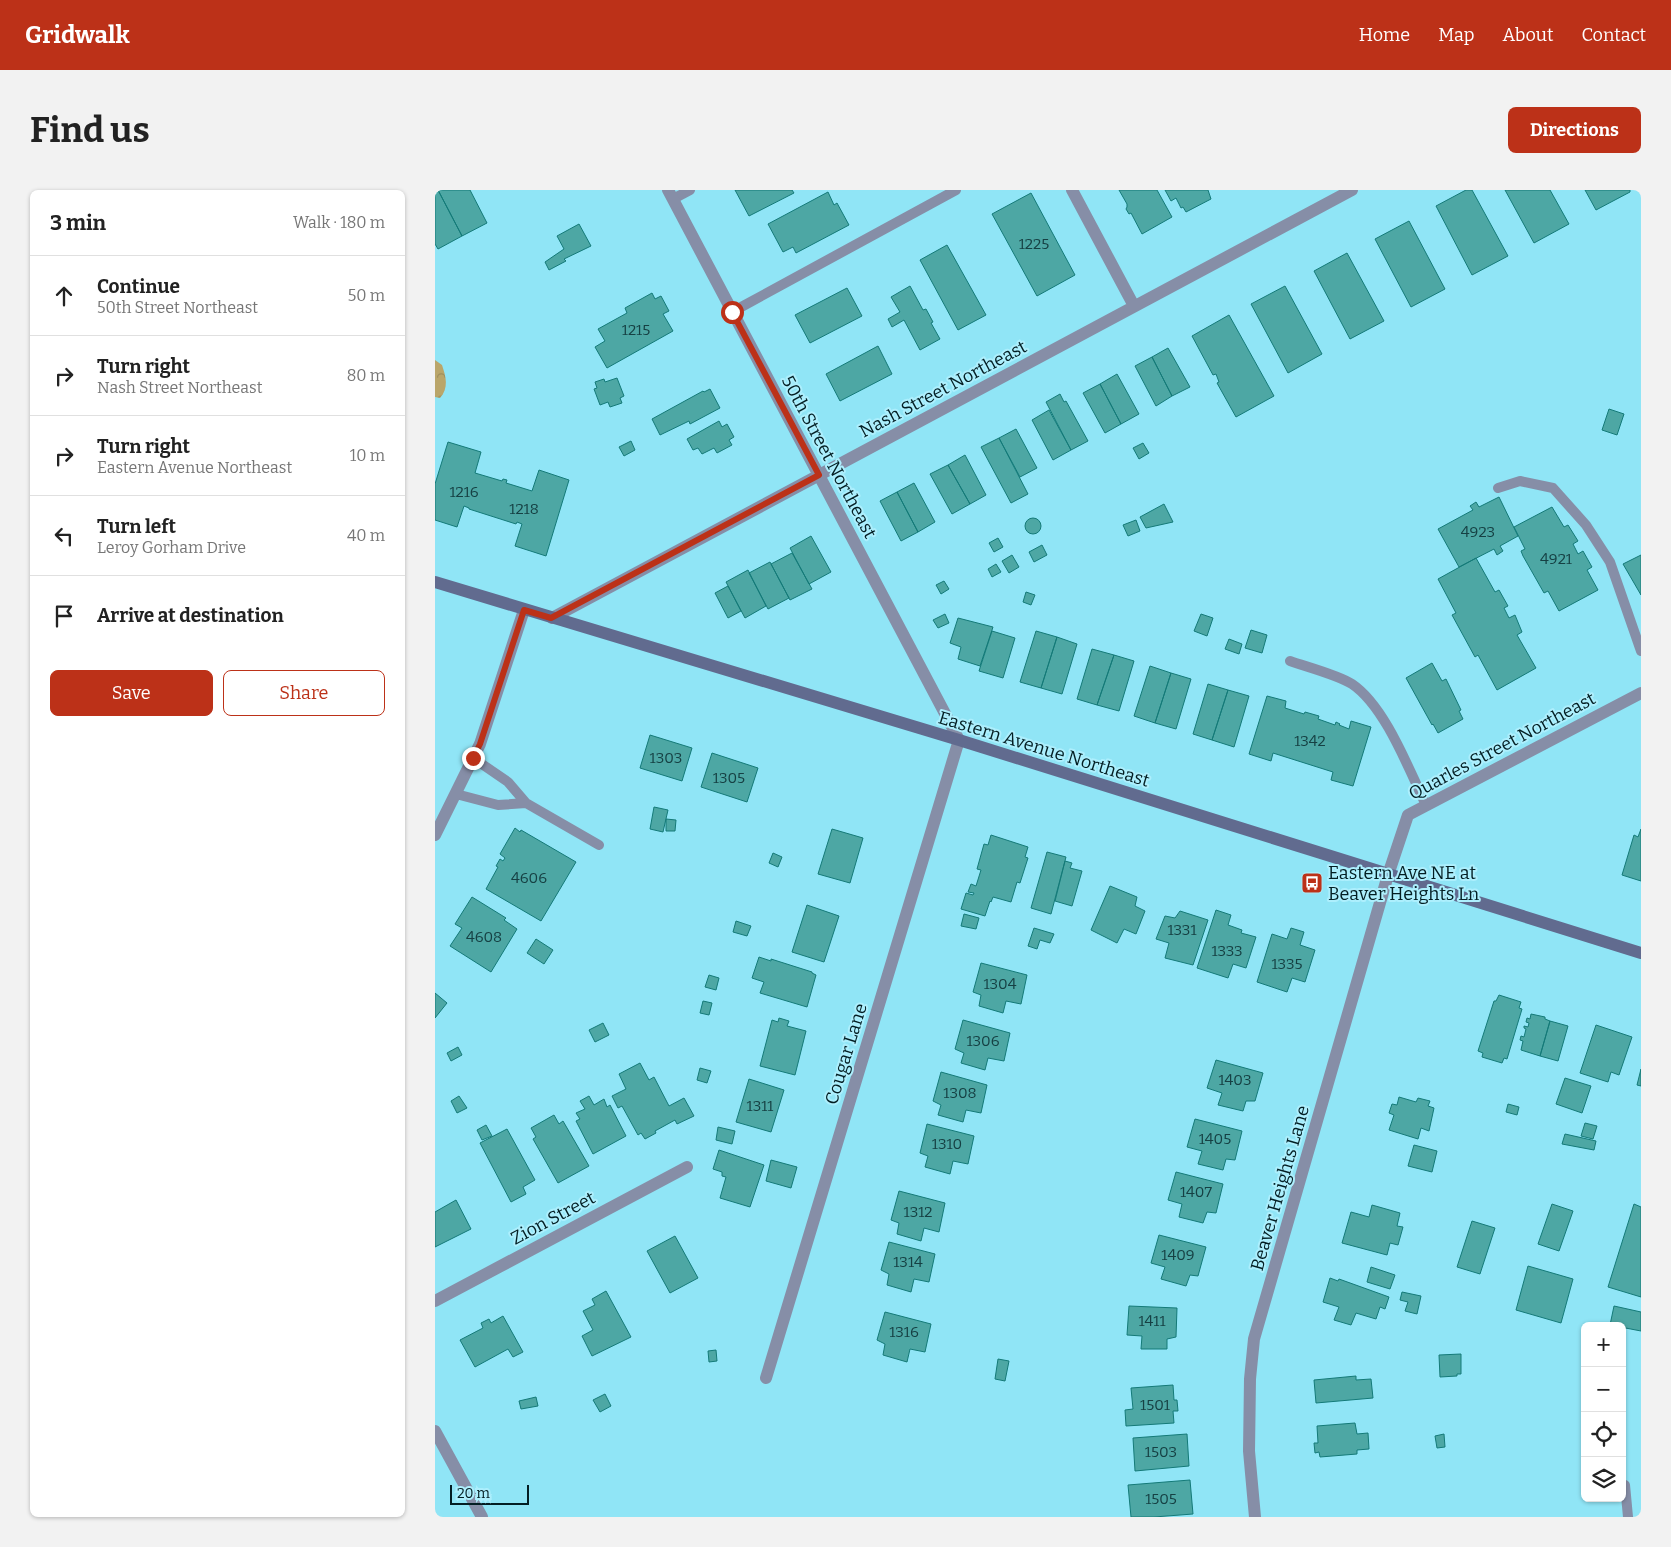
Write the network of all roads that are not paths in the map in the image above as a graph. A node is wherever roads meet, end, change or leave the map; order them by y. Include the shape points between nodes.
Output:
1 (690, 190) edge
2 (956, 190) edge
3 (1072, 190) edge
4 (1352, 190) edge
5 (670, 195) edge
6 (1134, 306) junction
7 (732, 312) junction
8 (819, 475) junction
9 (1498, 488) dead end
10 (435, 582) edge
11 (524, 610) junction
12 (551, 618) junction
13 (1641, 651) edge
14 (1290, 661) dead end
15 (1641, 693) edge
16 (959, 740) junction
17 (473, 758) junction
18 (456, 794) junction
19 (525, 803) junction
20 (1426, 805) junction
21 (435, 835) edge
22 (599, 845) dead end
23 (1388, 875) junction
24 (1641, 953) edge
25 (687, 1167) dead end
26 (435, 1301) edge
27 (766, 1378) dead end
28 (435, 1431) edge
29 (1626, 1496) edge
30 (482, 1517) edge
31 (1255, 1517) edge
32 (1628, 1517) edge

1 - 5 lane
2 - 7 lane
3 - 6 street
4 - 6 street, Nash Street Northeast
5 - 7 street, 50th Street Northeast
6 - 8 street, Nash Street Northeast
7 - 8 street, 50th Street Northeast
8 - 12 street, Nash Street Northeast
8 - 16 street, 50th Street Northeast
9 - 13 lane via 1520,481 1553,488 1586,525 1610,562
10 - 11 main road, Eastern Avenue Northeast
11 - 12 main road, Eastern Avenue Northeast
11 - 17 street
12 - 16 main road, Eastern Avenue Northeast
14 - 20 lane via 1350,683 1372,702
15 - 20 street, Quarles Street Northeast
16 - 23 main road, Eastern Avenue Northeast
16 - 27 street, Cougar Lane
17 - 18 street
17 - 19 lane via 508,782
18 - 19 lane via 498,805
18 - 21 street
19 - 22 lane
20 - 23 street, Quarles Street Northeast via 1409,815
23 - 24 main road, Eastern Avenue Northeast
23 - 31 street, Beaver Heights Lane via 1254,1339 1249,1451
25 - 26 street, Zion Street
28 - 30 street
29 - 32 lane

